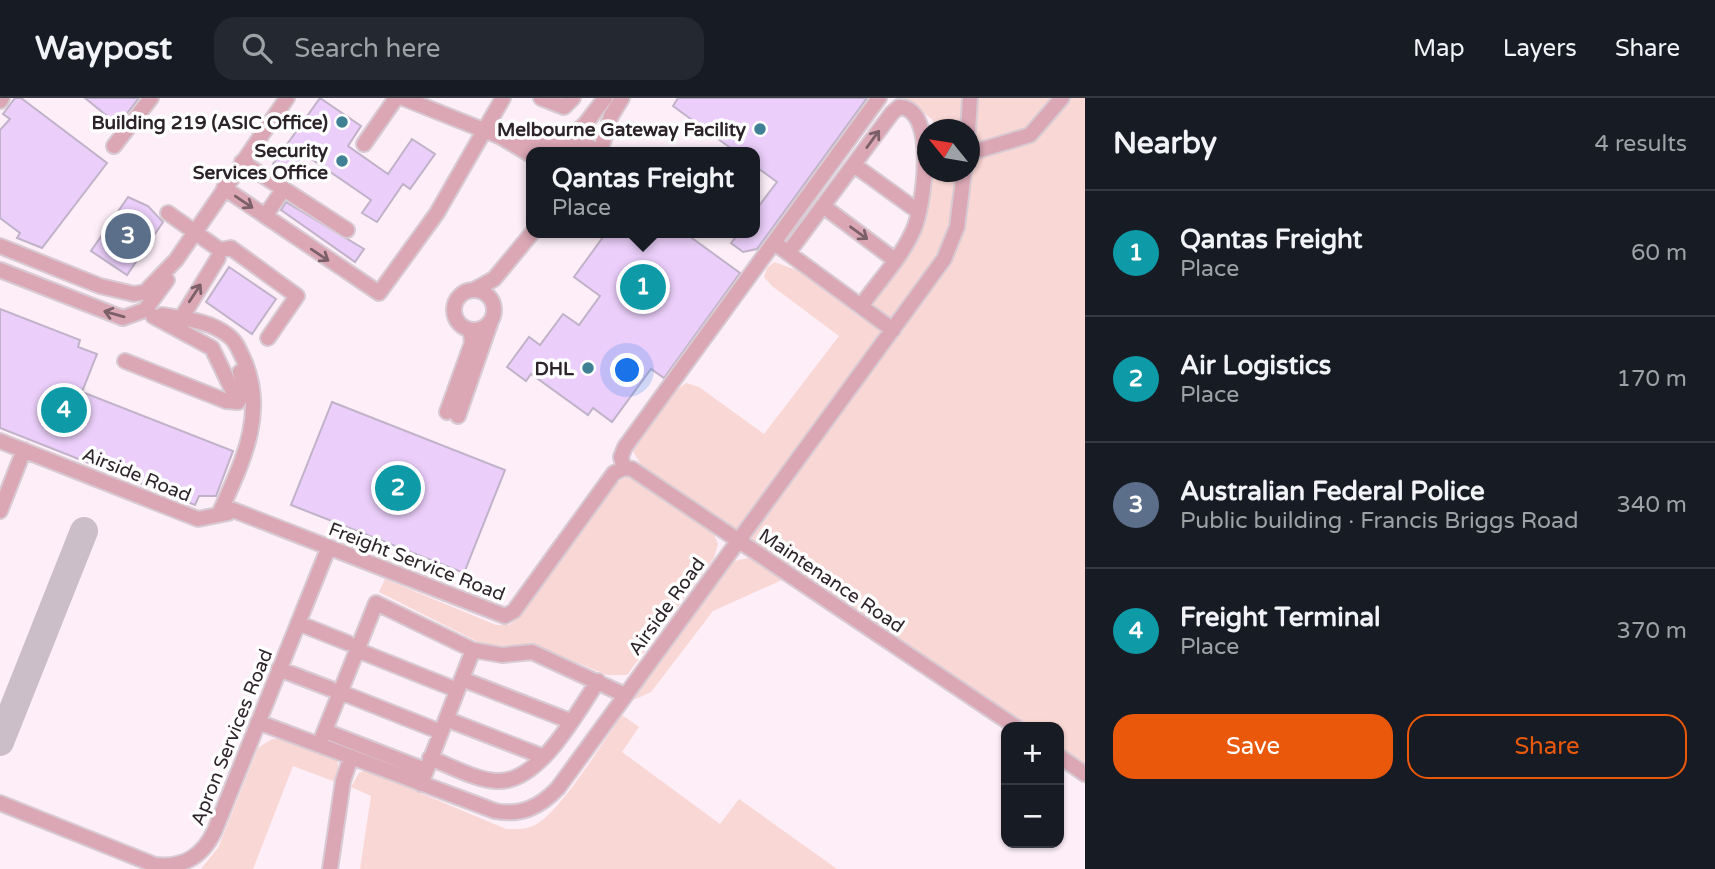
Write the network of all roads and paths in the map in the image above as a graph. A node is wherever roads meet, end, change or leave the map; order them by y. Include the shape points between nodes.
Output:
1 (151, 98) edge
2 (281, 98) edge
3 (287, 98) edge
4 (396, 98) edge
5 (403, 98) edge
6 (503, 98) edge
7 (541, 98) edge
8 (573, 98) edge
9 (605, 98) edge
10 (622, 98) edge
11 (879, 98) edge
12 (971, 98) edge
13 (1062, 98) edge
14 (969, 119) edge
15 (266, 126) junction
16 (486, 131) junction
17 (501, 137) junction
18 (364, 144) dead end
19 (562, 145) edge
20 (114, 146) dead end
21 (591, 147) edge
22 (600, 147) edge
23 (980, 150) edge
24 (526, 152) edge
25 (242, 162) junction
26 (854, 165) junction
27 (963, 182) edge
28 (224, 188) junction
29 (283, 190) junction
30 (823, 206) junction
31 (919, 212) junction
32 (168, 213) dead end
33 (265, 216) junction
34 (347, 230) dead end
35 (192, 236) junction
36 (528, 238) edge
37 (774, 243) junction
38 (0, 246) edge
39 (227, 253) junction
40 (788, 253) junction
41 (176, 260) junction
42 (895, 260) junction
43 (37, 261) junction
44 (509, 264) junction
45 (0, 270) edge
46 (29, 282) junction
47 (100, 286) junction
48 (474, 290) junction
49 (861, 306) junction
50 (143, 311) junction
51 (493, 314) junction
52 (179, 323) junction
53 (466, 328) junction
54 (893, 330) junction
55 (268, 338) dead end
56 (125, 361) dead end
57 (0, 441) edge
58 (24, 450) junction
59 (624, 468) junction
60 (0, 511) edge
61 (221, 511) junction
62 (739, 540) junction
63 (328, 549) junction
64 (298, 623) junction
65 (353, 647) junction
66 (473, 650) junction
67 (279, 669) junction
68 (598, 681) junction
69 (459, 685) junction
70 (336, 691) junction
71 (625, 695) junction
72 (570, 721) junction
73 (258, 722) junction
74 (1009, 722) edge
75 (443, 725) junction
76 (325, 730) junction
77 (319, 745) junction
78 (351, 757) junction
79 (544, 757) junction
80 (1064, 759) edge
81 (425, 771) junction
82 (1085, 774) edge
83 (0, 803) edge
84 (330, 869) edge

1 - 20 street
2 - 15 street
3 - 15 street
4 - 18 street
5 - 16 street
6 - 16 street
7 - 8 street via 564,107
9 - 19 street
10 - 22 street
11 - 37 street, Freight Service Road
12 - 14 street
13 - 23 street via 1030,135
15 - 25 street
16 - 17 street
33 -> 16 street via 379,293
17 - 19 street
17 - 24 street
19 - 21 street via 583,141
25 - 28 street
25 - 29 street
26 - 30 street
26 - 31 street
26 -> 31 street via 892,113 899,107 912,111 919,118 925,143
27 - 54 street, Airside Road via 961,213 950,246
28 -> 33 street
28 - 35 street
29 - 33 street
29 - 34 street
30 - 40 street
30 -> 42 street
31 - 42 street via 912,234
32 - 35 street
35 - 39 street
35 - 41 street
36 - 44 street
37 - 40 street
37 - 59 street, Freight Service Road via 624,449
38 - 43 street
52 -> 39 street
39 - 55 street via 297,296
40 - 49 street
41 - 47 street via 150,289 139,294
41 - 50 street via 164,286
42 - 49 street
43 - 46 street
43 - 47 street
44 - 48 street
44 - 51 street via 499,283
45 - 46 street
50 -> 46 street via 129,318 115,316
47 - 50 street
48 - 51 street via 489,297
48 - 53 street via 463,294 454,308 457,320
49 - 54 street
50 - 52 street
50 - 52 street
51 - 53 street via 480,329
51 - 53 street via 453,414 472,343 473,336
52 - 56 street via 227,347 245,385 238,402
52 - 61 street via 230,337 253,381 251,428
54 - 62 street, Airside Road
57 - 58 street, Airside Road
58 - 60 street
58 - 61 street, Airside Road via 198,519
59 - 62 street, Maintenance Road
59 - 63 street, Freight Service Road via 614,473 509,615 501,616
61 - 63 street, Freight Service Road via 239,513
62 - 71 street, Airside Road
62 - 74 street, Maintenance Road
63 - 64 street, Apron Services Road
64 - 65 street
64 - 67 street, Apron Services Road
65 - 66 street via 376,603
65 - 69 street
65 - 70 street
66 - 68 street via 502,655 532,652
66 - 69 street
67 - 70 street
67 - 73 street, Apron Services Road
68 - 71 street
68 - 72 street
69 - 72 street
69 - 75 street
70 - 75 street
70 - 76 street
71 - 81 street, Airside Road via 558,788 532,808 515,814 495,811
72 - 79 street
73 - 77 street, Airside Road
73 - 83 street, Apron Services Road via 210,841 195,857 180,864 145,862
75 - 79 street
75 - 81 street
76 - 77 street
76 - 81 street
77 - 78 street, Airside Road
78 - 81 street, Airside Road
78 - 84 street
79 - 81 street via 520,777 497,781
80 - 82 street

